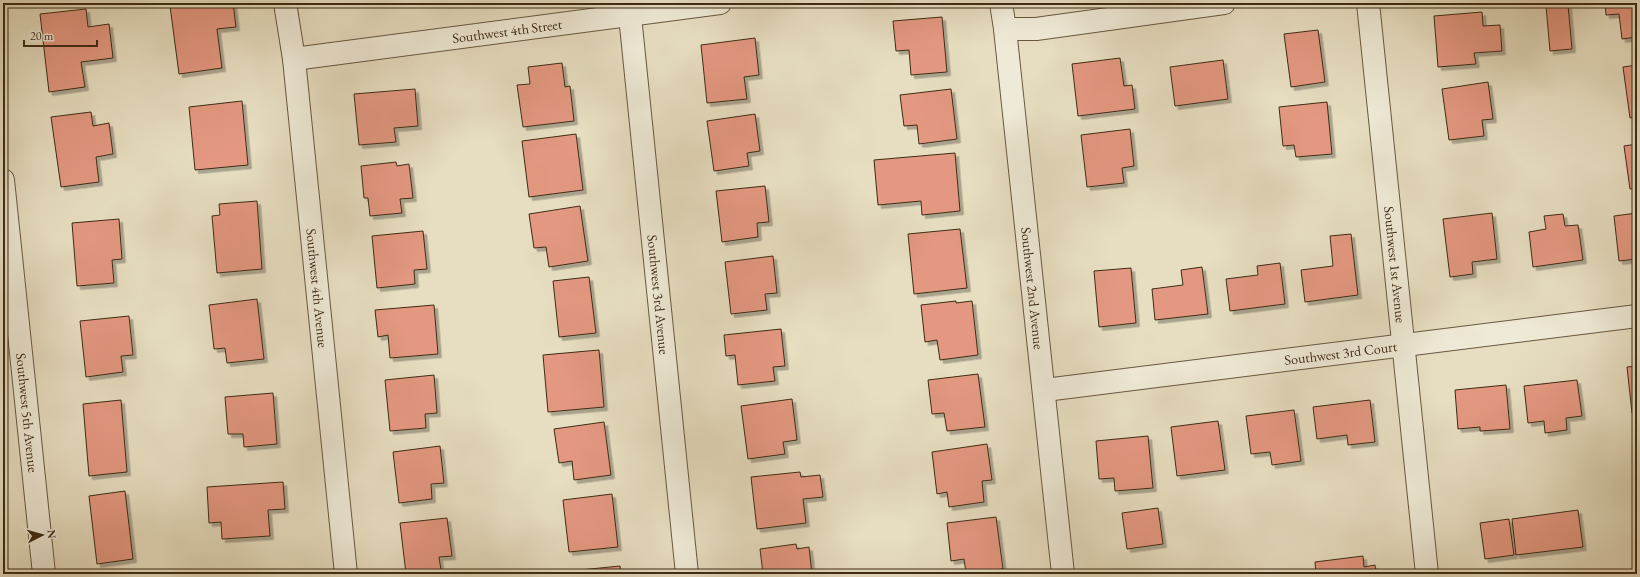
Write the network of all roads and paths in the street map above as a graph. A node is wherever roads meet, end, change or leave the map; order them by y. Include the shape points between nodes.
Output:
1 (285, 3) edge
2 (720, 3) edge
3 (1001, 3) edge
4 (1224, 3) edge
5 (1368, 3) edge
6 (630, 16) junction
7 (1006, 29) junction
8 (294, 59) junction
9 (3, 180) edge
10 (1637, 316) edge
11 (1403, 346) junction
12 (1045, 390) junction
13 (44, 574) edge
14 (346, 574) edge
15 (687, 574) edge
16 (1063, 574) edge
17 (1427, 574) edge

1 - 8 street, Southwest 4th Avenue
2 - 6 street, Southwest 4th Street
3 - 7 street, Southwest 2nd Avenue
4 - 7 street via 1036,29
5 - 11 street, Southwest 1st Avenue
6 - 8 street, Southwest 4th Street
6 - 15 street, Southwest 3rd Avenue
7 - 12 street, Southwest 2nd Avenue
8 - 14 street, Southwest 4th Avenue
9 - 13 street, Southwest 5th Avenue
10 - 11 street, Southwest 3rd Court
11 - 12 street, Southwest 3rd Court
11 - 17 street, Southwest 1st Avenue
12 - 16 street, Southwest 2nd Avenue

